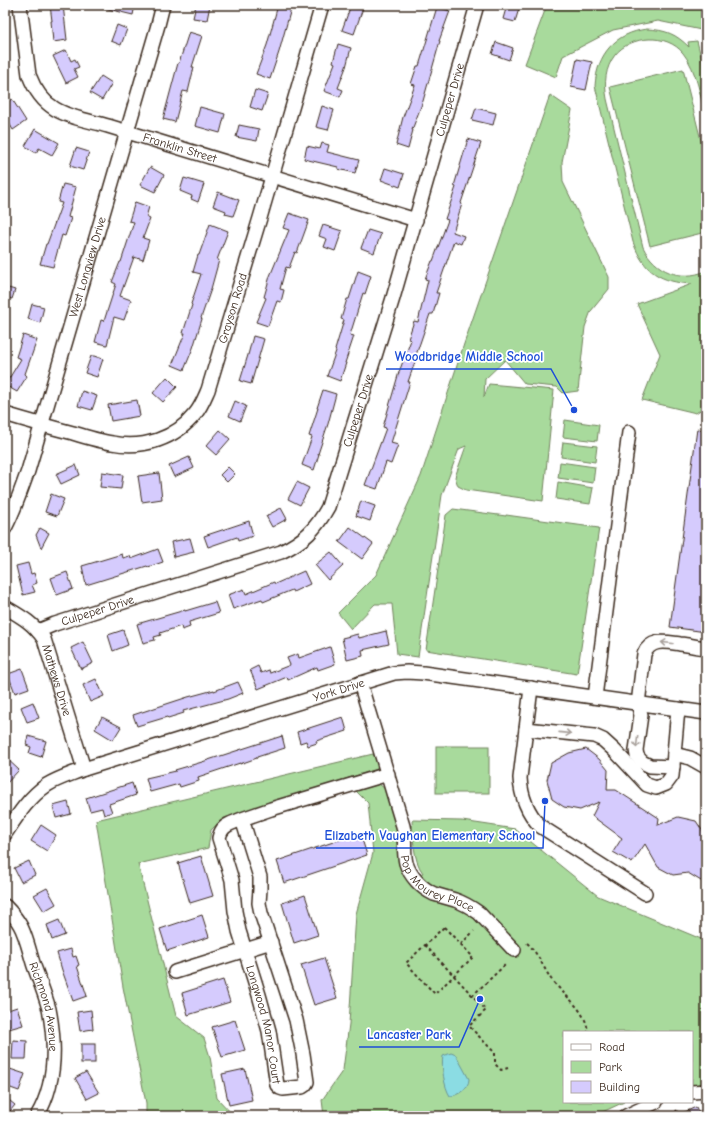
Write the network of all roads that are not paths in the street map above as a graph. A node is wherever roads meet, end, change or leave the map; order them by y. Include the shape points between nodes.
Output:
1 (20, 5) edge
2 (163, 5) edge
3 (322, 5) edge
4 (478, 5) edge
5 (127, 132) junction
6 (272, 176) junction
7 (416, 220) junction
8 (5, 414) edge
9 (41, 425) junction
10 (629, 432) dead end
11 (5, 528) edge
12 (5, 607) edge
13 (38, 631) junction
14 (706, 648) edge
15 (360, 683) junction
16 (531, 688) junction
17 (595, 697) junction
18 (638, 704) junction
19 (678, 709) junction
20 (706, 713) edge
21 (526, 728) junction
22 (673, 766) junction
23 (706, 767) edge
24 (84, 769) junction
25 (388, 774) junction
26 (242, 819) junction
27 (5, 834) edge
28 (645, 894) dead end
29 (5, 906) edge
30 (271, 942) junction
31 (245, 950) junction
32 (514, 950) dead end
33 (175, 972) dead end
34 (706, 1091) edge
35 (693, 1092) edge
36 (654, 1103) edge
37 (41, 1115) edge
38 (626, 1116) edge

1 - 5 street, Franklin Street via 29,75 39,96 65,114
2 - 5 street, West Longview Drive
3 - 6 street, Grayson Road
4 - 7 street, Culpeper Drive
5 - 6 street, Franklin Street
5 - 9 street, West Longview Drive
6 - 7 street, Franklin Street
6 - 9 street, Grayson Road via 208,390 195,414 182,427 166,437 154,442 130,445 112,444
7 - 13 street, Culpeper Drive via 328,507 313,530 294,546 281,552
8 - 9 street, Grayson Road
9 - 11 street, West Longview Drive via 19,497
10 - 17 street
12 - 13 street, Mathews Drive via 27,620
13 - 24 street, Mathews Drive via 44,640
14 -> 18 street via 664,642 646,649 642,660
15 - 16 street, York Drive via 407,672
15 - 24 street, York Drive
15 - 25 street, Pop Mourey Place
16 - 17 street, York Drive
16 - 21 street
17 - 18 street, York Drive
18 - 19 street, York Drive
18 -> 22 street via 641,715 637,756 650,766
19 - 20 street, York Drive
19 - 22 street
21 -> 22 street via 594,736 603,740 647,785 656,788 666,784
21 - 28 street via 520,778 524,802 530,813 540,826
22 - 23 street via 690,758
24 - 27 street, York Drive via 54,781 40,791 24,806
25 - 26 street, Longwood Manor Court
25 - 32 street, Pop Mourey Place via 404,830 406,862 415,879 429,891 474,910
26 - 30 street, Longwood Manor Court via 260,877 259,903
26 - 31 street, Longwood Manor Court via 226,826 220,832 220,838 232,880 235,911
29 - 37 street, Richmond Avenue via 21,926 48,1008 53,1032 52,1074
30 - 31 street
30 - 31 street, Longwood Manor Court via 296,1020 307,1082 302,1088 283,1090 276,1085 269,1031
31 - 33 street
34 - 35 street
36 - 38 street

